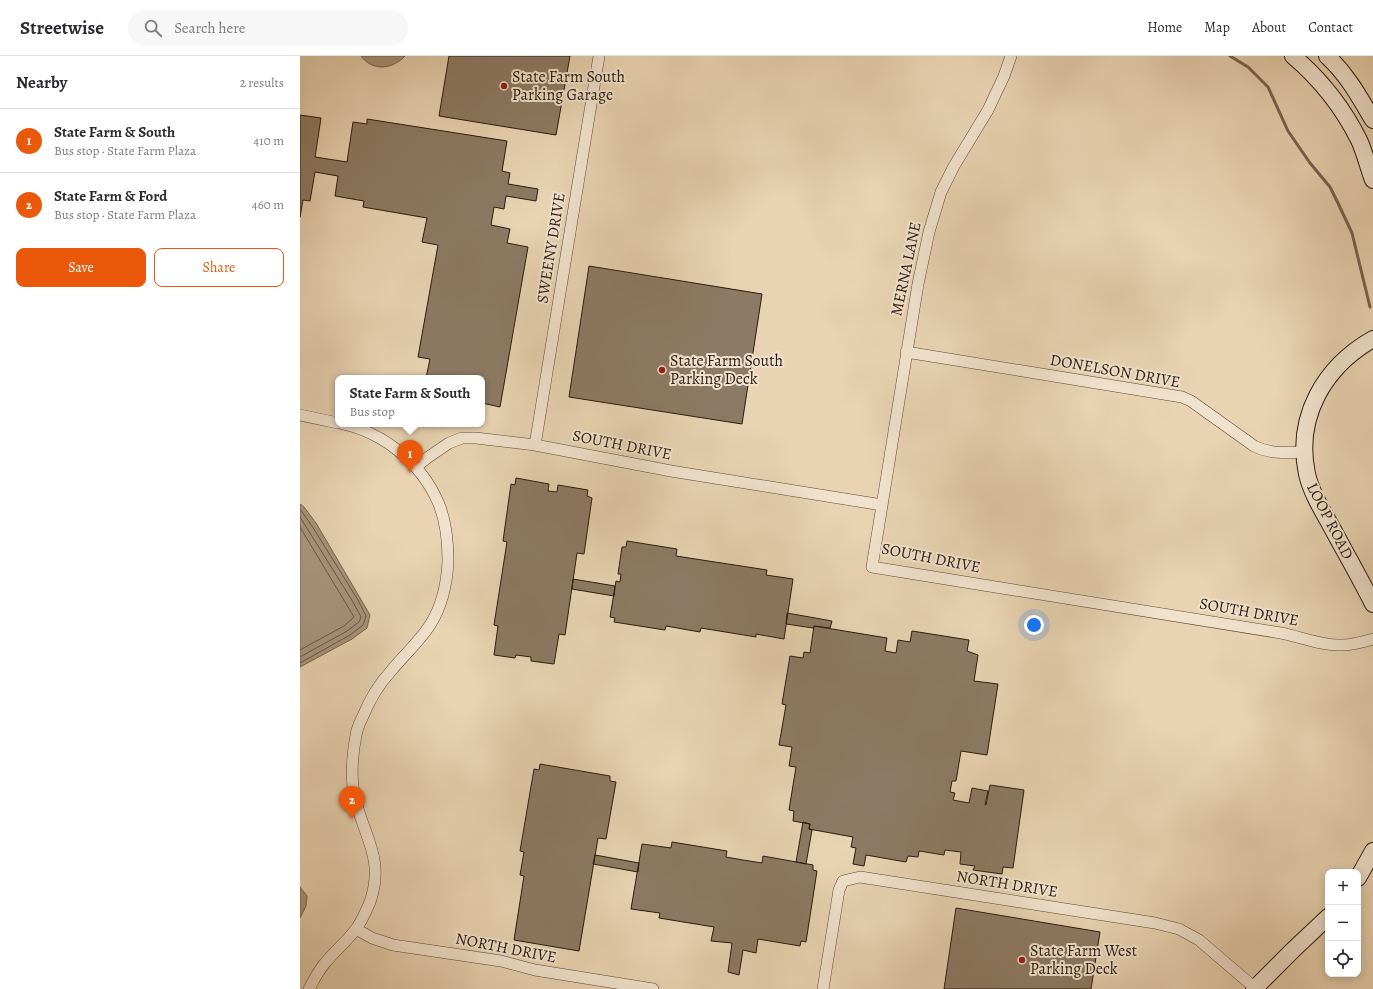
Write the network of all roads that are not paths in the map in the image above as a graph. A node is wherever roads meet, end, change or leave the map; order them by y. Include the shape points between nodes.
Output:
1 (599, 56) edge
2 (1011, 56) edge
3 (1293, 56) edge
4 (1327, 56) edge
5 (1373, 120) edge
6 (1373, 180) edge
7 (1373, 339) edge
8 (906, 352) junction
9 (300, 415) edge
10 (335, 422) edge
11 (353, 427) edge
12 (535, 445) junction
13 (1304, 452) junction
14 (416, 467) junction
15 (882, 505) junction
16 (1373, 604) edge
17 (1373, 639) edge
18 (1373, 851) edge
19 (1361, 873) edge
20 (1325, 920) edge
21 (356, 929) junction
22 (309, 989) edge
23 (653, 989) edge
24 (823, 989) edge
25 (1255, 989) edge

1 - 12 street, SWEENY DRIVE
2 - 8 street, MERNA LANE via 989,108 941,192 925,247
3 - 6 street via 1310,70 1337,103 1359,140
4 - 5 street via 1358,94
7 - 13 street, LOOP ROAD via 1357,348 1324,383 1308,417
8 - 13 street, DONELSON DRIVE via 1182,397 1254,446 1274,453
8 - 15 street, MERNA LANE
9 - 10 street
11 - 14 street via 388,443
12 - 14 street, SOUTH DRIVE via 462,438 449,443
12 - 15 street, SOUTH DRIVE via 671,471
13 - 16 street, LOOP ROAD via 1307,475 1318,501
14 - 21 street via 438,503 446,529 447,575 442,601 430,625 370,699 356,733 352,781 355,799 372,847 375,878 371,899
15 - 17 street, SOUTH DRIVE via 872,567 1281,633 1329,644 1343,645
18 - 19 street
20 - 25 street
21 - 22 street via 324,964
21 - 23 street, NORTH DRIVE via 372,938 393,944
24 - 25 street, NORTH DRIVE via 839,890 843,881 860,877 1156,923 1179,929 1198,940

